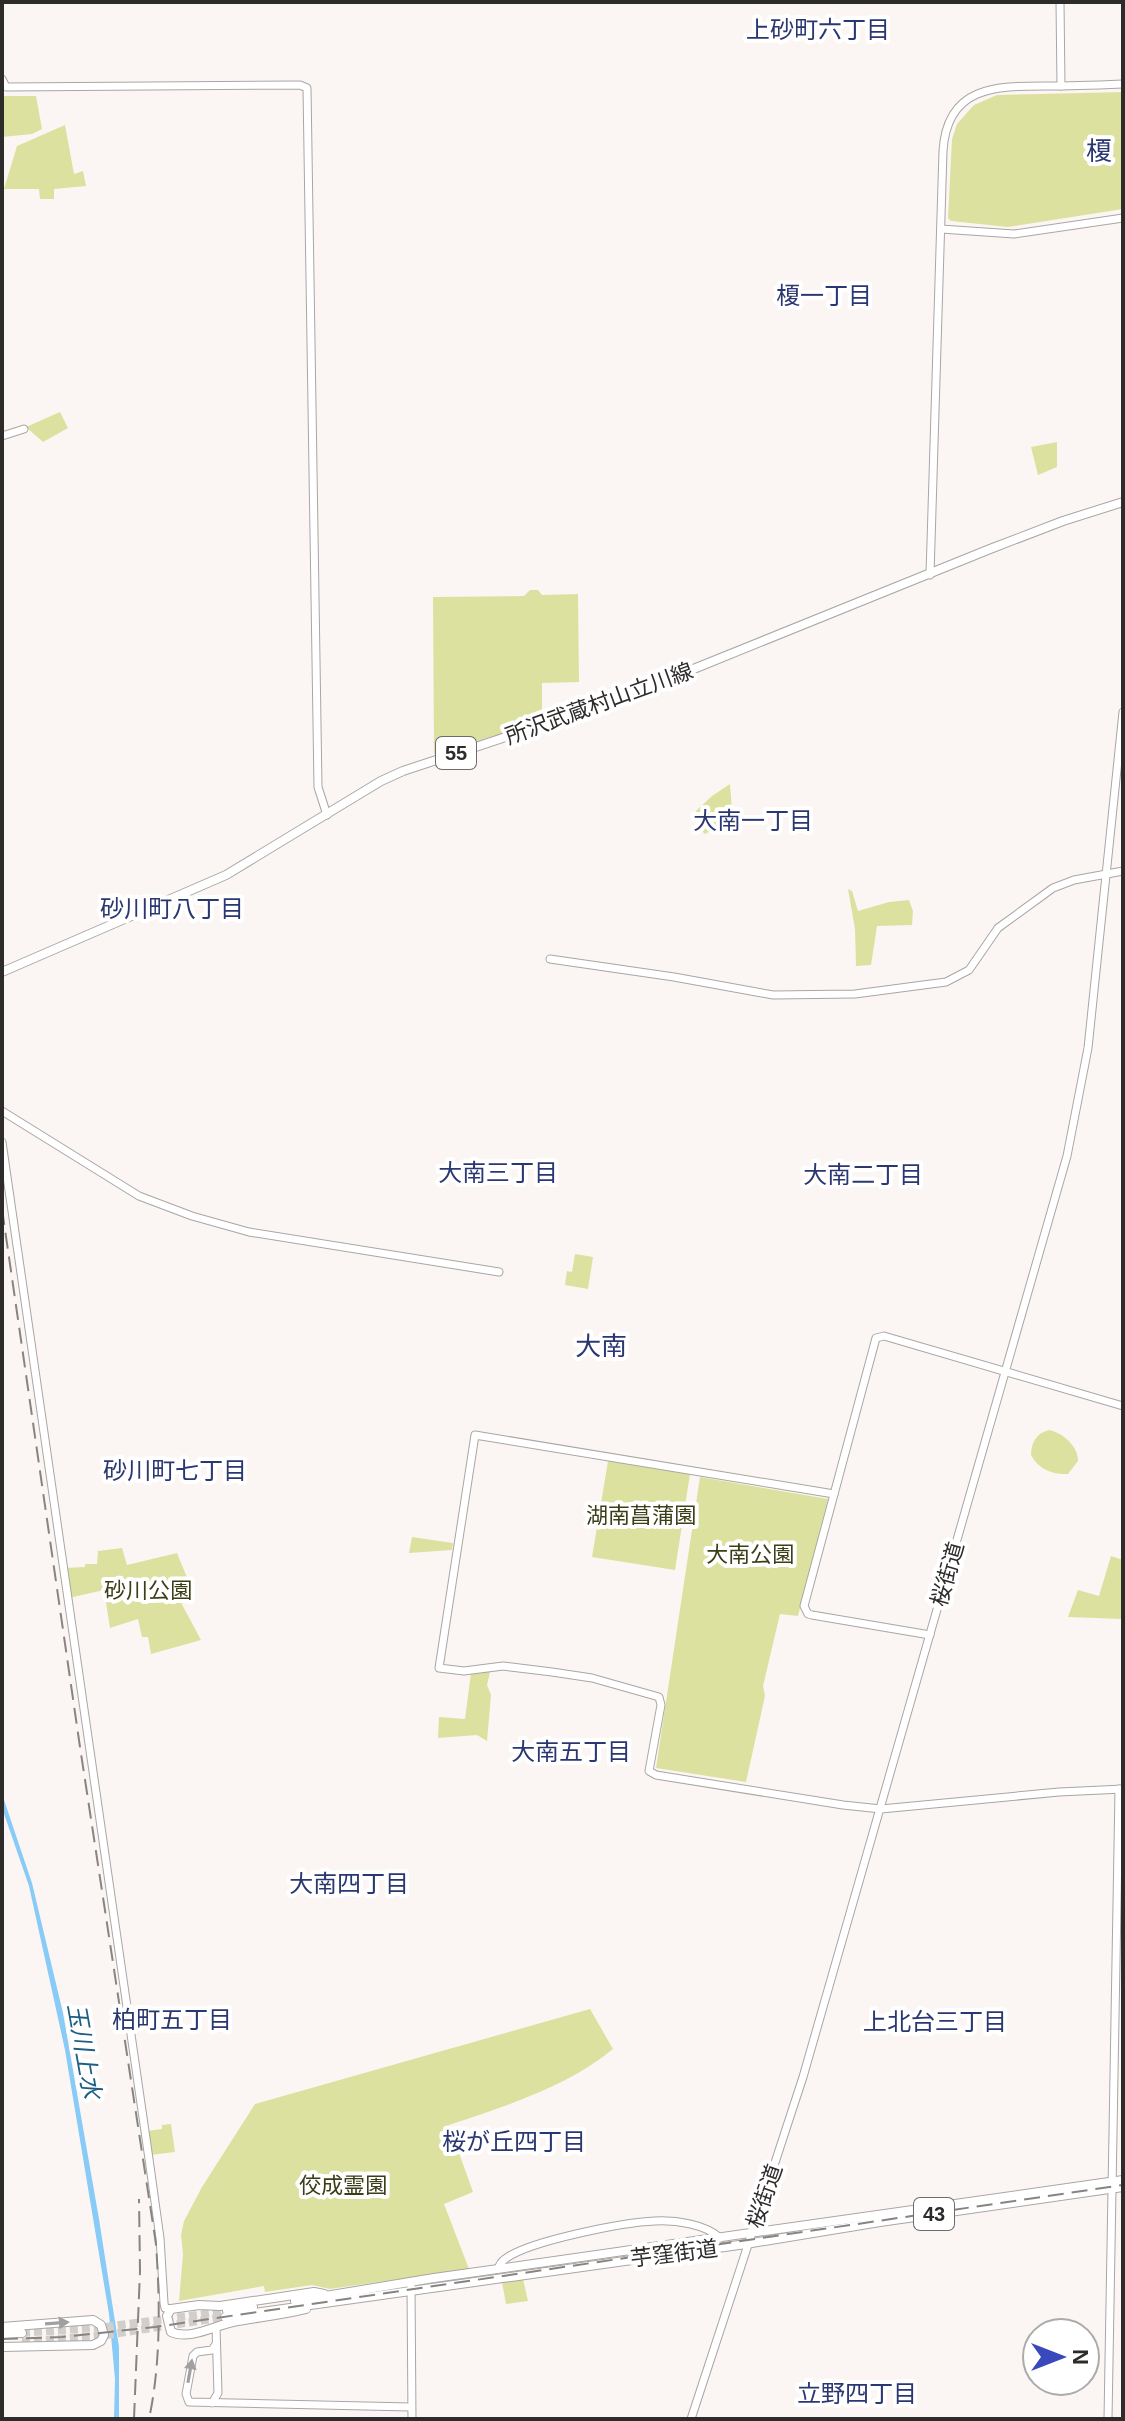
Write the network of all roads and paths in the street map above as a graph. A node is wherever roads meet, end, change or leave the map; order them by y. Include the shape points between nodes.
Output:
1 (1060, 2) edge
2 (2, 79) edge
3 (1123, 84) edge
4 (1061, 86) junction
5 (1123, 218) edge
6 (941, 229) junction
7 (24, 429) dead end
8 (2, 436) edge
9 (1123, 502) edge
10 (930, 575) junction
11 (1123, 712) edge
12 (327, 815) junction
13 (1123, 871) edge
14 (1107, 874) junction
15 (550, 959) dead end
16 (2, 972) edge
17 (2, 1111) edge
18 (2, 1142) edge
19 (499, 1272) dead end
20 (1005, 1372) junction
21 (1123, 1406) edge
22 (834, 1494) junction
23 (930, 1635) junction
24 (1121, 1789) edge
25 (881, 1809) junction
26 (1120, 1854) edge
27 (1123, 2112) edge
28 (1114, 2113) junction
29 (1123, 2180) edge
30 (1112, 2185) junction
31 (1123, 2187) edge
32 (752, 2233) junction
33 (720, 2238) junction
34 (746, 2244) junction
35 (498, 2269) junction
36 (411, 2286) junction
37 (330, 2296) junction
38 (341, 2300) junction
39 (171, 2309) junction
40 (2, 2327) edge
41 (216, 2327) junction
42 (2, 2334) edge
43 (2, 2345) edge
44 (212, 2354) junction
45 (217, 2394) junction
46 (212, 2403) junction
47 (224, 2403) junction
48 (410, 2407) junction
49 (412, 2419) edge
50 (691, 2419) edge
51 (1108, 2419) edge

1 - 4 street
2 - 12 street via 8,87 307,88 318,787
3 - 4 street
4 - 6 street via 986,89 956,109 944,137
5 - 6 street via 1008,234
6 - 10 street
7 - 8 street
9 - 10 main road, 所沢武蔵村山立川線 / 55
10 - 12 main road, 所沢武蔵村山立川線 / 55 via 691,670 403,771
11 - 14 street, 桜街道
12 - 16 main road, 所沢武蔵村山立川線 / 55 via 226,875
13 - 14 street
14 - 15 street via 1053,888 998,928 969,970 946,982 841,995 773,995
14 - 20 street, 桜街道 via 1078,1109
17 - 19 street via 139,1196 192,1216 249,1232
18 - 39 street via 149,2159 164,2303
20 - 21 street
20 - 22 street via 876,1338
20 - 23 street, 桜街道
22 - 23 street via 805,1611
22 - 25 street via 475,1435 439,1668 544,1671 659,1697 652,1774
23 - 25 street, 桜街道
24 - 25 street
24 - 26 street
25 - 32 street, 桜街道
26 - 28 street
27 - 28 street
28 - 30 street
29 - 30 main road, 芋窪街道 / 43
30 - 31 main road, 芋窪街道 / 43
30 - 32 main road, 芋窪街道 / 43
30 - 34 main road, 芋窪街道 / 43
30 - 51 street
32 - 33 main road, 芋窪街道 / 43
32 - 34 street, 桜街道
33 - 35 main road, 芋窪街道 / 43
33 - 35 street via 711,2230 654,2221 553,2240 503,2260
34 - 36 main road, 芋窪街道 / 43
34 - 50 street, 桜街道
35 - 36 main road, 芋窪街道 / 43
36 - 37 main road, 芋窪街道 / 43
36 - 38 main road, 芋窪街道 / 43
36 - 48 street
37 - 38 main road, 芋窪街道 / 43 via 226,2314
37 - 39 main road via 314,2292
38 - 41 main road
39 - 41 main road via 168,2327 175,2334
40 -> 43 main road via 93,2320 104,2335 93,2345
41 - 44 street
42 - 43 main road via 22,2337
44 - 45 street
46 -> 44 street via 187,2399 193,2356
45 - 46 street
45 - 47 street
46 - 47 street
47 - 48 street
48 - 49 street

